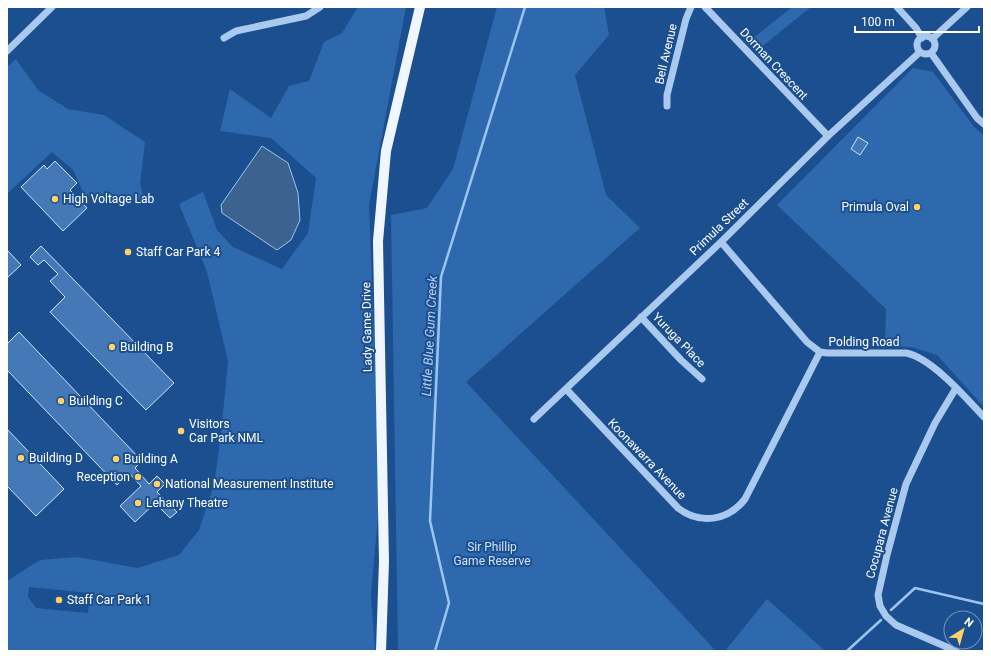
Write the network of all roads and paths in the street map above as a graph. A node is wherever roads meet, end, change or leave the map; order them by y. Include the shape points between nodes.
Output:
1 (52, 7) edge
2 (320, 7) edge
3 (420, 7) edge
4 (691, 7) edge
5 (705, 7) edge
6 (897, 7) edge
7 (967, 7) edge
8 (224, 38) dead end
9 (922, 38) junction
10 (932, 39) junction
11 (7, 50) edge
12 (920, 52) junction
13 (931, 53) junction
14 (667, 106) dead end
15 (984, 124) edge
16 (828, 136) junction
17 (721, 242) junction
18 (641, 316) junction
19 (820, 352) junction
20 (702, 379) dead end
21 (956, 388) junction
22 (566, 389) junction
23 (984, 417) edge
24 (534, 419) dead end
25 (381, 651) edge
26 (956, 651) edge

1 - 11 street
2 - 8 street via 306,16 236,31
3 - 25 main road, Lady Game Drive via 386,151 378,242 384,561
4 - 14 street, Bell Avenue via 686,18
5 - 16 street, Dorman Crescent
6 - 9 street
7 - 10 street
9 - 10 street
9 - 12 street via 918,45
10 - 13 street via 935,46
12 - 13 street
12 - 16 street, Primula Street
13 - 15 street via 977,118
16 - 17 street, Primula Street
17 - 18 street, Primula Street
17 - 19 street, Polding Road via 807,342
18 - 20 street, Yuruga Place via 680,360
18 - 22 street, Primula Street
19 - 21 street, Polding Road via 916,355
19 - 22 street, Koonawarra Avenue via 745,498 729,513 709,519 696,518 678,508
21 - 23 street, Polding Road
21 - 26 street, Cocupara Avenue via 935,423 906,484 886,555 878,595 880,606 896,625
22 - 24 street, Primula Street

